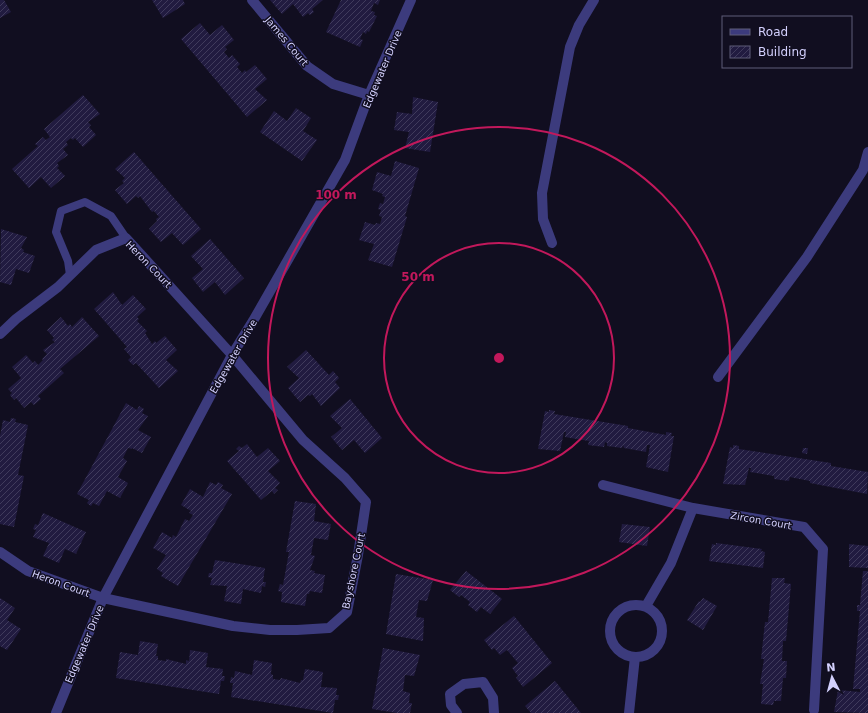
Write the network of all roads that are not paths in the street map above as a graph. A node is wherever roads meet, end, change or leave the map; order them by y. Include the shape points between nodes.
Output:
1 (252, 0) edge
2 (411, 0) edge
3 (594, 0) edge
4 (369, 95) junction
5 (868, 152) edge
6 (126, 238) junction
7 (552, 244) dead end
8 (70, 274) junction
9 (0, 334) edge
10 (232, 355) junction
11 (718, 377) dead end
12 (603, 485) dead end
13 (693, 508) junction
14 (0, 552) edge
15 (104, 598) junction
16 (646, 606) junction
17 (635, 657) junction
18 (814, 710) dead end
19 (56, 713) edge
20 (457, 713) edge
21 (494, 713) edge
22 (629, 713) edge

1 - 4 street, James Court via 306,66 333,84
2 - 4 street, Edgewater Drive
3 - 7 street via 570,47 542,193 544,219
4 - 10 street, Edgewater Drive via 345,160
5 - 11 street via 863,170 807,257
6 - 8 street, Heron Court via 96,250
6 - 8 lane via 112,216 85,202 61,212 56,232 68,261
6 - 10 street, Heron Court
8 - 9 street, Heron Court
10 - 15 street, Edgewater Drive
10 - 15 street, Bayshore Court via 303,440 366,502 347,612 329,628 270,630 233,626
12 - 13 street, Zircon Court
13 - 16 street via 671,563
13 - 18 street, Zircon Court via 804,527 823,549
14 - 15 street, Heron Court via 28,571
15 - 19 street, Edgewater Drive
16 - 17 street via 658,616 663,632 659,644 651,653
16 - 17 street via 637,604 620,610 610,625 610,634 618,650
17 - 22 street
20 - 21 street via 451,705 450,694 464,684 483,682 493,698

